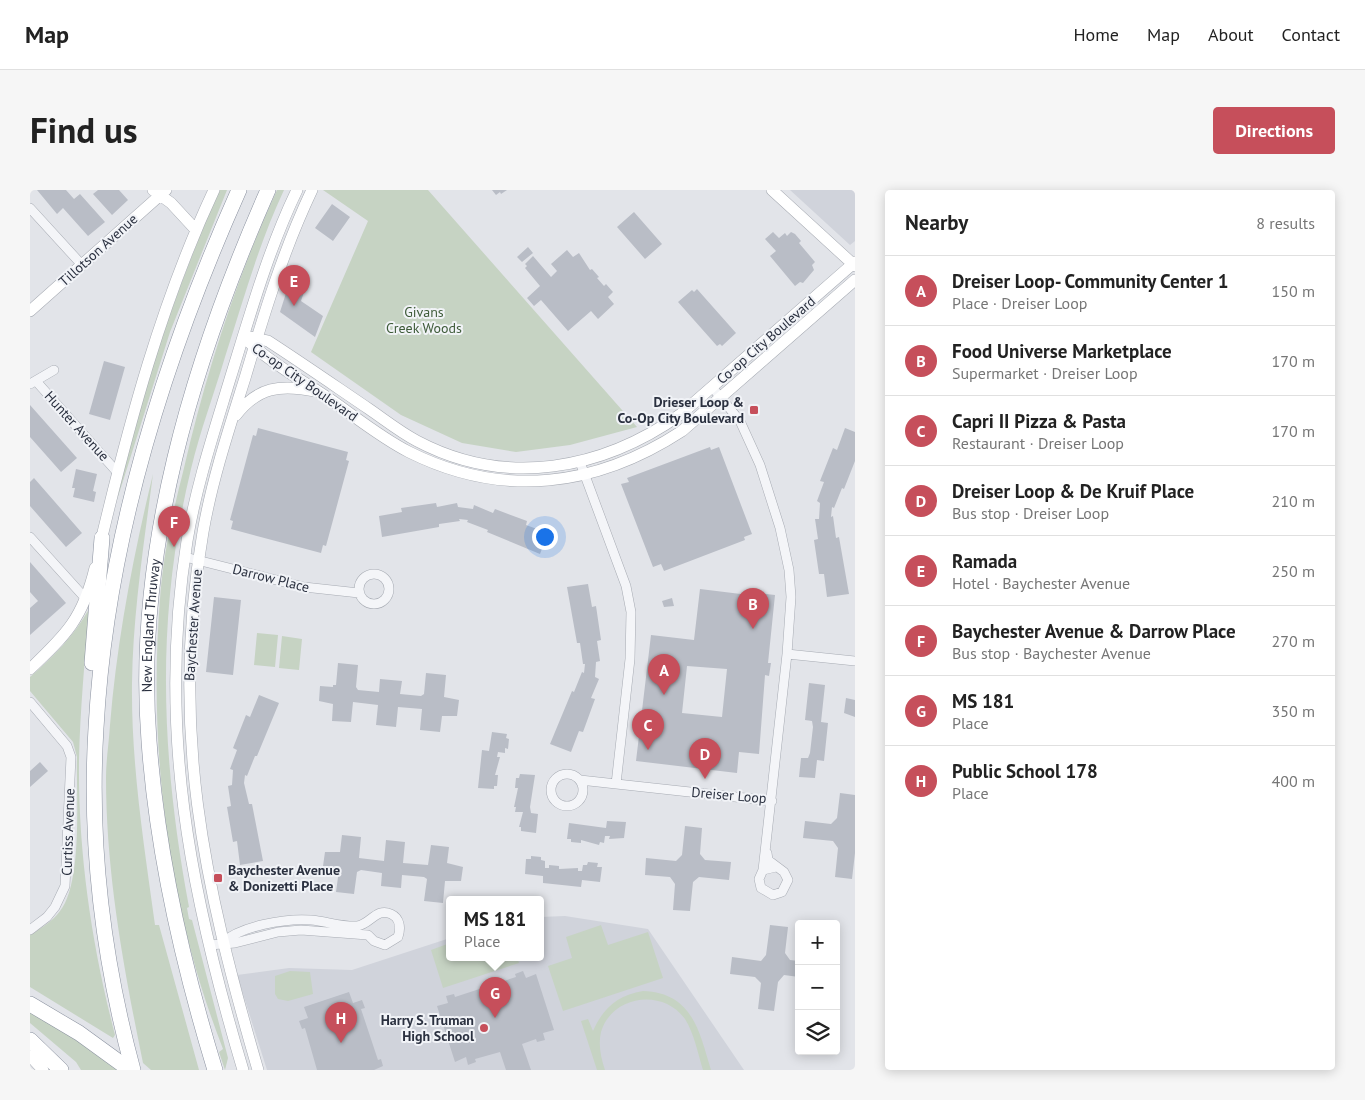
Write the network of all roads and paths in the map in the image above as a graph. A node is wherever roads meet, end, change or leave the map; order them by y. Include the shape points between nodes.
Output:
1 (214, 190) edge
2 (239, 190) edge
3 (268, 190) edge
4 (297, 190) edge
5 (312, 190) edge
6 (772, 190) edge
7 (159, 192) edge
8 (30, 208) edge
9 (195, 229) junction
10 (854, 264) edge
11 (82, 265) junction
12 (855, 280) edge
13 (30, 311) edge
14 (243, 337) junction
15 (256, 342) junction
16 (54, 370) dead end
17 (33, 383) edge
18 (712, 387) junction
19 (319, 392) junction
20 (721, 398) junction
21 (232, 420) junction
22 (415, 440) junction
23 (408, 452) junction
24 (580, 462) junction
25 (117, 472) junction
26 (584, 475) junction
27 (30, 537) edge
28 (102, 538) junction
29 (185, 557) junction
30 (198, 561) junction
31 (359, 593) dead end
32 (86, 599) junction
33 (787, 654) junction
34 (855, 661) edge
35 (30, 669) edge
36 (30, 702) edge
37 (94, 776) junction
38 (580, 780) dead end
39 (616, 784) junction
40 (772, 800) junction
41 (766, 848) junction
42 (776, 867) junction
43 (763, 870) junction
44 (30, 930) edge
45 (222, 943) junction
46 (209, 945) junction
47 (30, 1004) edge
48 (30, 1040) edge
49 (30, 1056) edge
50 (127, 1067) edge
51 (43, 1070) edge
52 (61, 1070) edge
53 (215, 1070) edge
54 (243, 1070) edge
55 (258, 1070) edge

1 - 9 main road
2 - 37 highway via 180,338 135,488 104,644
3 - 53 highway, New England Thruway via 230,284 189,410 162,523 149,640 149,740 159,838 179,938
4 - 14 main road, Baychester Avenue via 266,266
5 - 15 main road, Baychester Avenue via 280,267
6 - 10 main road
7 - 9 main road
7 - 11 main road, Tillotson Avenue
8 - 11 street
9 - 25 main road via 151,354
10 - 18 main road, Co-op City Boulevard
11 - 13 main road, Tillotson Avenue
12 - 20 main road, Co-op City Boulevard
14 - 15 main road, Co-op City Boulevard
14 - 29 main road, Baychester Avenue via 202,472
15 - 19 main road, Co-op City Boulevard
15 - 21 main road, Baychester Avenue
15 - 22 main road, Co-op City Boulevard via 268,340
16 - 17 street, Hunter Avenue
17 - 25 street, Hunter Avenue
18 - 20 street, Dreiser Loop
18 - 24 main road, Co-op City Boulevard via 653,434 617,451
19 - 21 main road via 278,387 266,390 246,402
19 - 23 main road, Co-op City Boulevard
20 - 26 main road, Co-op City Boulevard via 656,448 620,465
20 - 33 street, Dreiser Loop via 740,421 760,465 780,528 791,597
21 - 30 main road, Baychester Avenue via 210,498
22 - 23 main road
22 - 24 main road, Co-op City Boulevard via 446,453 494,465 527,468
23 - 26 main road, Co-op City Boulevard via 448,468 497,479 550,481
24 - 26 street
25 - 28 main road
26 - 39 street via 624,581 632,612
27 - 32 street
28 - 32 main road
28 - 37 highway via 87,737
29 - 30 street, Darrow Place
29 - 46 main road, Baychester Avenue via 176,646 177,752 188,842
30 - 31 street, Darrow Place via 304,587
30 - 45 main road, Baychester Avenue via 190,646 190,746 199,829
32 - 35 main road via 71,629
33 - 34 street
33 - 40 street, Dreiser Loop
36 - 44 street, Curtiss Avenue via 70,750 65,886 55,907
37 - 50 highway via 97,860 106,944
38 - 39 street, Dreiser Loop
39 - 40 street, Dreiser Loop
40 - 41 street
41 - 42 street via 768,860
41 - 43 street
42 - 43 street
42 - 43 street via 788,880 778,895 768,894 761,888 759,878
45 - 45 street via 301,930 368,935 374,942 390,944 398,937 400,926 391,914 381,912 369,922 357,926 307,920 273,924 232,933
45 - 46 street
45 - 55 main road, Baychester Avenue
46 - 54 main road, Baychester Avenue
47 - 50 highway
48 - 52 highway
49 - 51 main road

